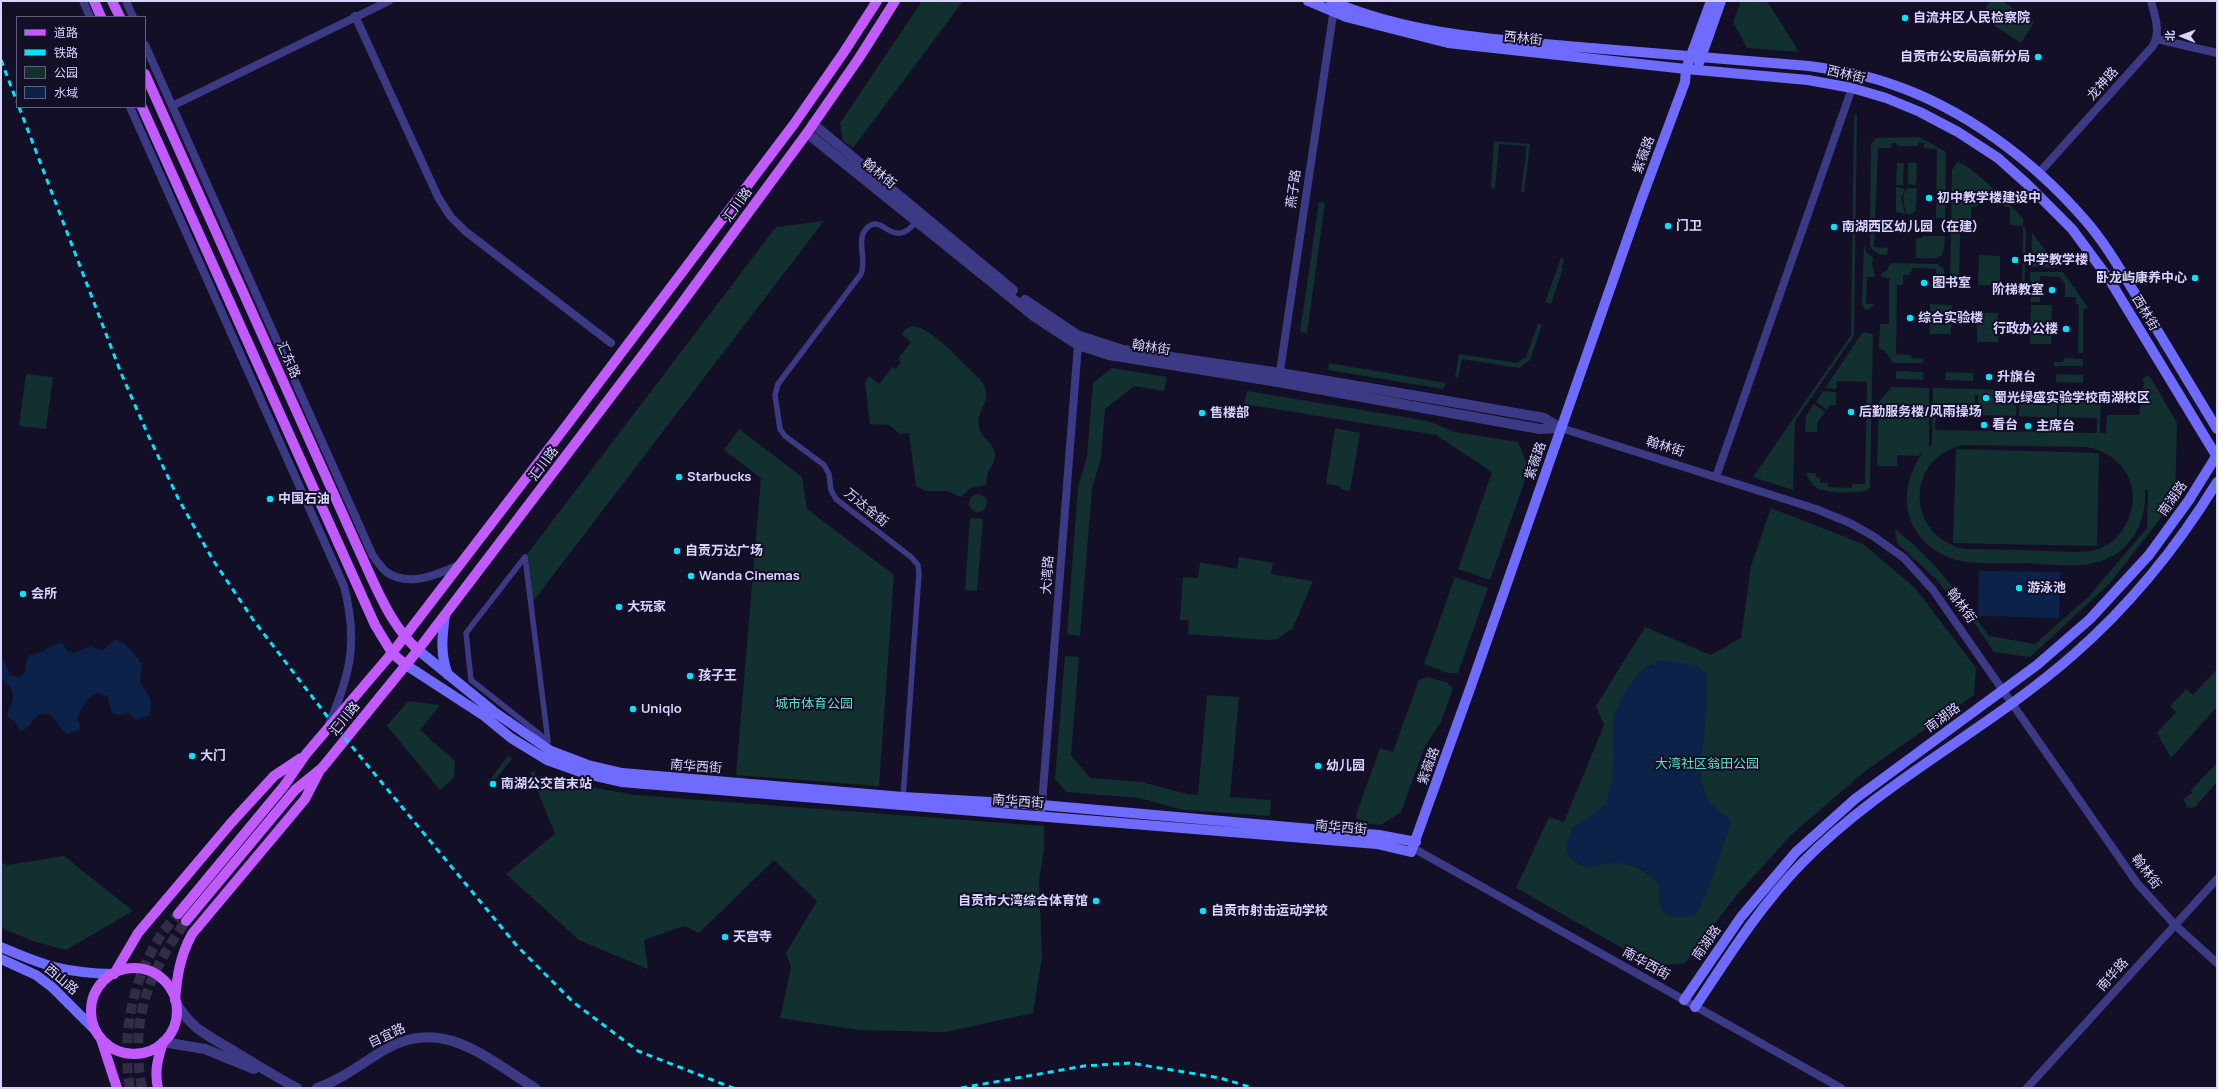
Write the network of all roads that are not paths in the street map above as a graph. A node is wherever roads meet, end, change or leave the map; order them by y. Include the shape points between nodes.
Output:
1 (83, 1) edge
2 (94, 1) edge
3 (112, 1) edge
4 (126, 1) edge
5 (388, 1) edge
6 (877, 1) edge
7 (895, 1) edge
8 (1308, 1) edge
9 (1711, 1) edge
10 (1721, 1) edge
11 (2150, 1) edge
12 (1334, 4) edge
13 (90, 16) edge
14 (101, 16) edge
15 (120, 16) edge
16 (133, 16) edge
17 (355, 16) junction
18 (2157, 39) junction
19 (146, 46) edge
20 (2217, 53) edge
21 (1696, 57) junction
22 (1691, 69) junction
23 (146, 76) edge
24 (1852, 88) junction
25 (172, 106) junction
26 (130, 108) edge
27 (142, 108) edge
28 (813, 124) junction
29 (807, 133) junction
30 (2039, 173) junction
31 (917, 221) junction
32 (1080, 341) junction
33 (611, 343) dead end
34 (1279, 377) junction
35 (1561, 428) junction
36 (2217, 429) edge
37 (2217, 456) edge
38 (1716, 477) junction
39 (2217, 482) edge
40 (524, 556) joint
41 (459, 565) junction
42 (445, 615) junction
43 (404, 637) junction
44 (418, 650) junction
45 (392, 652) junction
46 (406, 665) junction
47 (448, 675) junction
48 (2004, 690) junction
49 (2012, 702) junction
50 (327, 729) junction
51 (306, 754) junction
52 (322, 768) junction
53 (902, 802) junction
54 (1042, 805) junction
55 (1041, 816) junction
56 (1414, 845) junction
57 (2217, 879) edge
58 (2175, 925) junction
59 (1, 947) edge
60 (1, 959) edge
61 (2217, 963) edge
62 (114, 974) junction
63 (175, 1000) junction
64 (1684, 1000) junction
65 (1695, 1007) junction
66 (98, 1034) junction
67 (163, 1042) junction
68 (269, 1074) junction
69 (117, 1088) edge
70 (158, 1088) edge
71 (297, 1088) edge
72 (317, 1088) edge
73 (535, 1088) edge
74 (1841, 1088) edge
75 (2027, 1088) edge

1 - 13 street
2 - 14 main road
3 - 15 main road
4 - 16 street
5 - 17 street
6 - 41 main road, 汇川路 via 794,124
7 - 28 main road, 汇川路
8 - 12 main road, 西林街
9 - 21 main road, 紫薇路
10 - 21 main road, 紫薇路
11 - 18 street via 2157,24
12 - 21 main road, 西林街 via 1449,34 1502,41
12 - 22 main road, 西林街 via 1387,29 1448,43
12 - 34 street, 燕子路
17 - 25 street
17 - 33 street via 438,197 450,216
18 - 20 street
18 - 30 street, 龙神路 via 2148,53
19 - 25 street
21 - 22 main road, 紫薇路
21 - 30 main road, 西林街 via 1809,66 1849,72 1889,83 1966,119 2006,146
22 - 24 main road, 西林街 via 1808,80
22 - 35 main road, 紫薇路 via 1640,203
23 - 43 main road, 汇东路 via 371,577 388,613
24 - 37 main road, 西林街 via 1920,112 1958,132 1998,158 2072,229 2109,278
24 - 38 street
25 - 41 street via 373,556 385,571 402,579 436,575
26 - 50 street via 344,586 353,642 341,696
27 - 45 main road via 375,625
28 - 29 main road, 汇川路
28 - 32 street, 翰林街 via 1033,307
29 - 31 street, 翰林街
29 - 42 main road, 汇川路 via 671,318
30 - 36 main road, 西林街 via 2085,220 2116,265
31 - 32 street, 翰林街 via 1035,317
31 - 53 street, 万达金街 via 909,231 901,234 879,225 869,226 865,230 862,241 864,266 861,274 778,384 775,395 778,423 782,432 824,465 836,499 918,565
32 - 34 street, 翰林街 via 1109,355
32 - 54 street, 大湾路
34 - 35 street, 翰林街 via 1540,429
35 - 38 street, 翰林街
35 - 56 main road, 紫薇路
37 - 48 main road, 南湖路 via 2189,500 2121,588 2064,642
38 - 48 street, 翰林街 via 1850,523 1904,558 1944,604
39 - 49 main road, 南湖路 via 2199,511 2130,600 2073,656
40 - 40 street via 466,633 471,680 548,741
41 - 43 main road, 汇川路
42 - 44 main road, 汇川路
42 - 47 main road via 442,650
43 - 44 main road, 汇东路
43 - 45 main road, 汇川路
44 - 46 main road, 汇川路
44 - 47 main road, 南华西街
45 - 46 main road
45 - 50 main road, 汇川路
46 - 52 main road, 汇川路
46 - 53 main road, 南华西街 via 483,715 529,750 547,760 586,774 621,782 657,786
47 - 53 main road, 南华西街 via 527,736 551,751 588,765 622,773
48 - 49 street, 翰林街
48 - 64 main road, 南湖路 via 1855,800 1796,852 1741,917
49 - 58 street, 翰林街 via 2137,883
49 - 65 main road, 南湖路 via 1860,812 1802,862 1750,924
50 - 51 main road, 汇川路
51 - 52 main road, 汇川路 via 182,917 295,790
51 - 62 main road via 274,776 231,823 138,933
52 - 63 main road via 306,799 192,934 182,952
53 - 54 main road, 南华西街
53 - 55 main road, 南华西街
54 - 55 street, 大湾路
54 - 56 main road, 南华西街 via 1379,835
55 - 56 main road, 南华西街 via 1377,844 1410,852
56 - 64 street, 南华西街
57 - 58 street, 南华路
58 - 61 street, 翰林街
58 - 75 street, 南华路
59 - 62 main road, 西山路 via 41,964 63,970
60 - 66 main road, 西山路 via 36,975 52,987
62 - 63 main road via 135,968 150,971 162,978
62 - 66 main road via 107,977 97,988 92,1002 91,1017
63 - 67 main road via 177,1014 174,1027
63 - 68 street via 182,1015 192,1025
64 - 65 street, 南华西街
65 - 74 street, 南华西街
66 - 67 main road via 105,1043 117,1051 132,1054 145,1053
66 - 69 main road
67 - 68 street via 206,1049
67 - 70 main road via 155,1077
68 - 71 street
72 - 73 street, 自宜路 via 387,1048 412,1037 441,1036 460,1042

